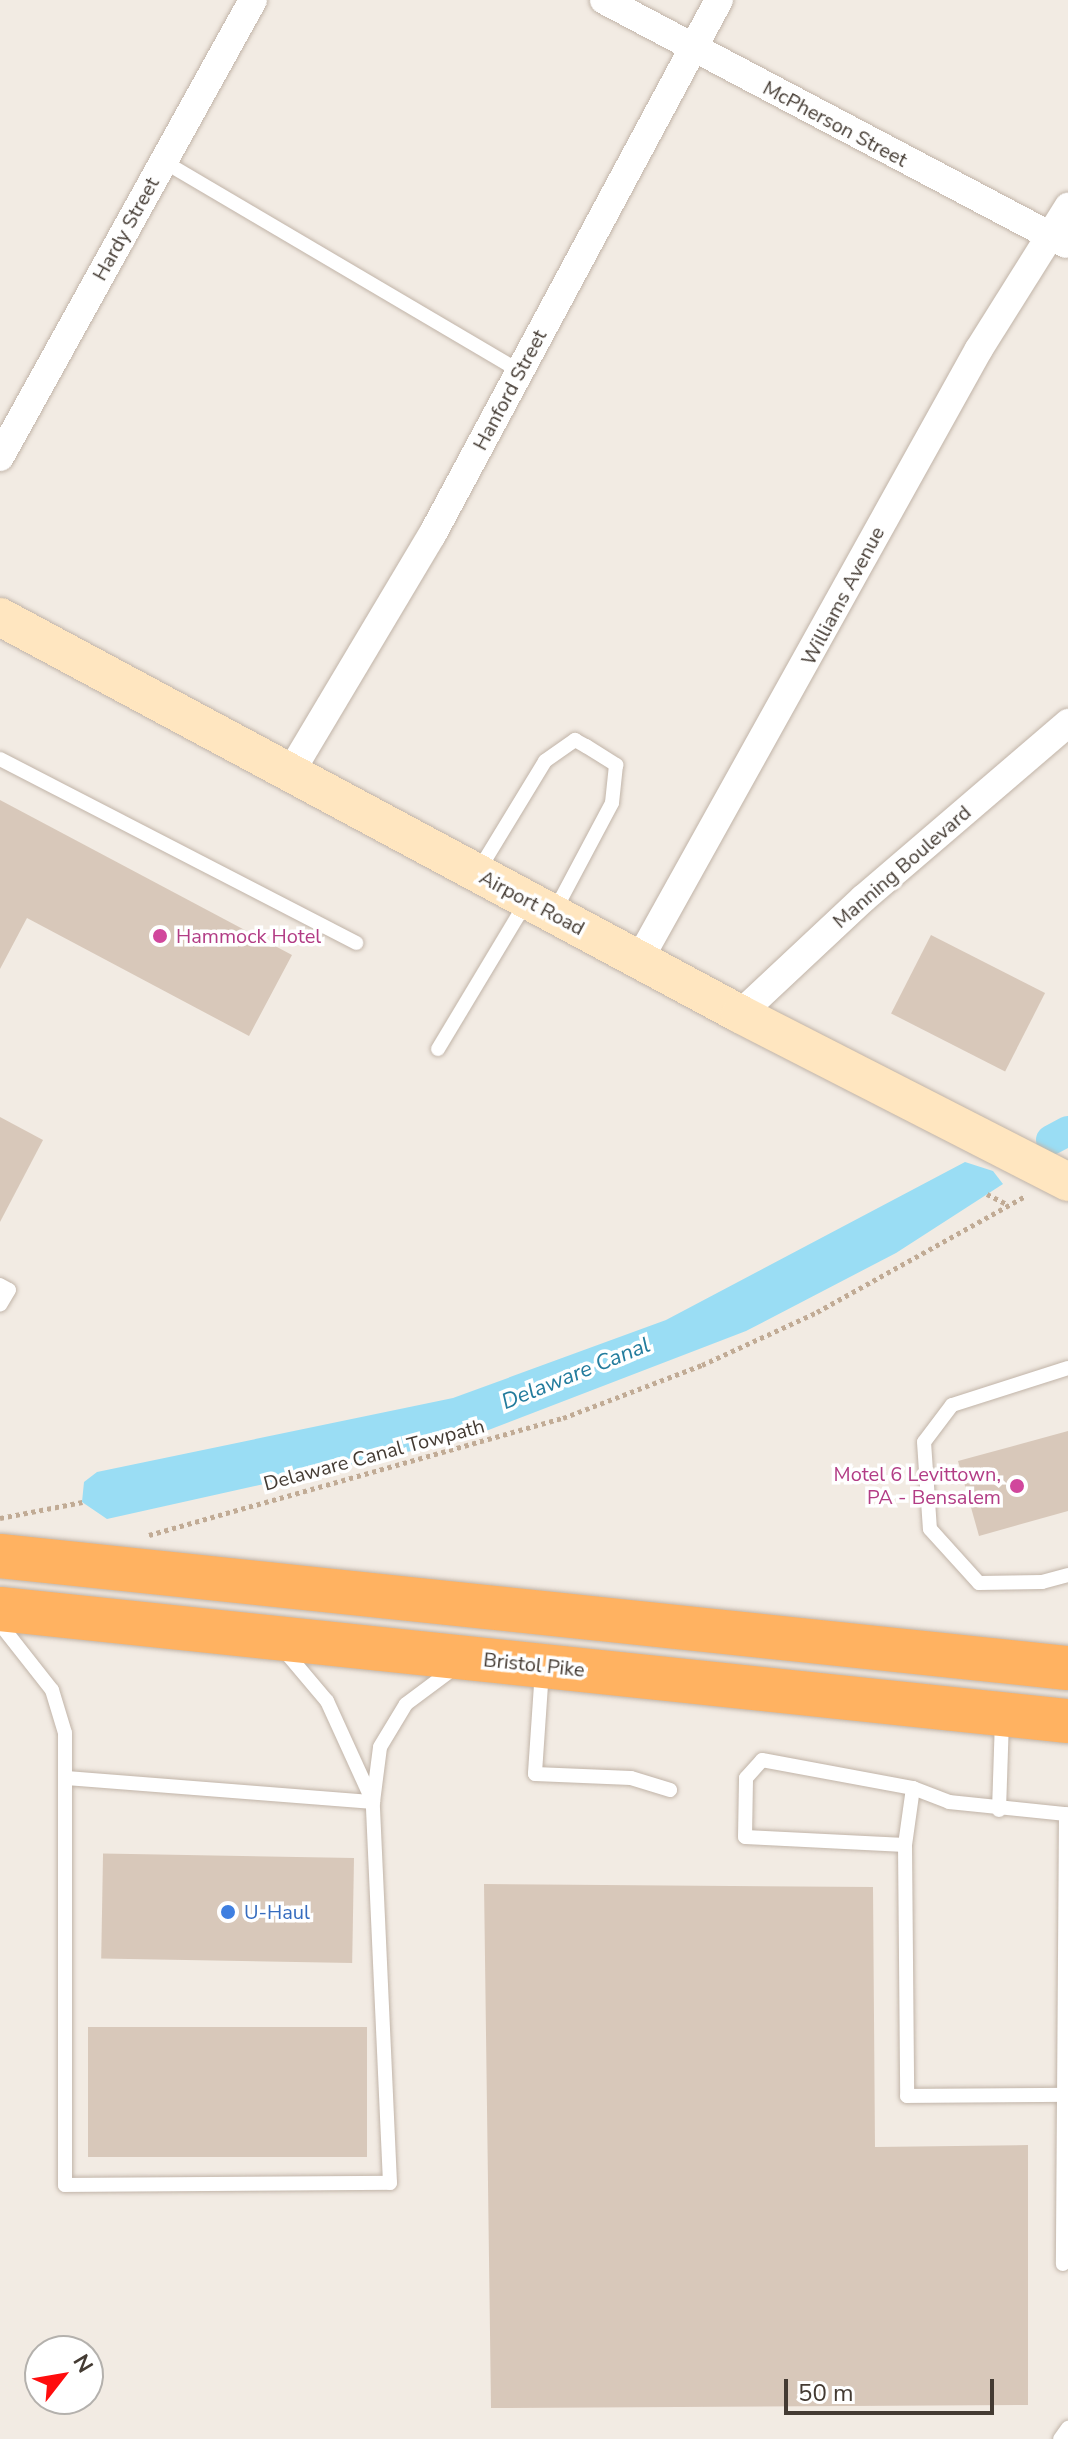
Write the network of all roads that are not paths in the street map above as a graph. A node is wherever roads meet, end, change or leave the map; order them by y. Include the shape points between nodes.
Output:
1 (253, 0) edge
2 (604, 0) edge
3 (719, 0) edge
4 (693, 49) junction
5 (163, 161) junction
6 (1068, 207) edge
7 (1060, 240) edge
8 (520, 371) junction
9 (0, 457) edge
10 (0, 617) edge
11 (1068, 723) edge
12 (0, 759) edge
13 (290, 773) junction
14 (477, 873) junction
15 (540, 907) junction
16 (356, 943) dead end
17 (639, 960) junction
18 (740, 1014) junction
19 (438, 1049) dead end
20 (1068, 1182) edge
21 (0, 1285) edge
22 (0, 1305) edge
23 (1068, 1368) edge
24 (0, 1556) edge
25 (1068, 1575) edge
26 (0, 1609) edge
27 (0, 1624) edge
28 (271, 1638) junction
29 (475, 1659) junction
30 (542, 1666) junction
31 (1068, 1668) edge
32 (1003, 1714) junction
33 (1068, 1721) edge
34 (67, 1778) junction
35 (913, 1788) junction
36 (670, 1790) dead end
37 (373, 1802) junction
38 (999, 1810) junction
39 (1067, 1814) edge
40 (905, 1845) junction
41 (1065, 2095) edge
42 (1063, 2264) dead end
43 (1068, 2428) edge
44 (1060, 2439) edge

1 - 5 street, Hardy Street
2 - 4 street, McPherson Street
3 - 4 street, Hanford Street
4 - 7 street, McPherson Street
4 - 8 street, Hanford Street
5 - 8 lane
5 - 9 street, Hardy Street
6 - 7 street, Williams Avenue
7 - 17 street, Williams Avenue via 979,349
8 - 13 street, Hanford Street via 432,535
10 - 13 street, Airport Road
11 - 18 street, Manning Boulevard via 864,898
12 - 16 lane
13 - 14 street, Airport Road
14 - 15 street, Airport Road
14 - 15 lane via 545,761 575,740 616,765 612,803
15 - 17 street, Airport Road
15 - 19 lane
17 - 18 street, Airport Road
18 - 20 street, Airport Road
21 - 22 lane via 9,1290
23 - 25 lane via 952,1405 924,1442 930,1529 979,1583 1042,1582
24 - 31 highway
26 - 28 highway, Bristol Pike
27 - 34 lane via 52,1690 65,1733
28 - 29 highway, Bristol Pike
28 - 37 lane via 327,1701
29 - 30 highway, Bristol Pike
29 - 37 lane via 425,1687 391,1725 380,1747
30 - 32 highway, Bristol Pike
30 - 36 lane via 535,1774 631,1778
32 - 33 highway, Bristol Pike
32 - 38 lane
34 - 37 lane
34 - 37 lane via 65,2185 390,2183
35 - 38 lane via 949,1802
35 - 40 lane
35 - 40 lane via 762,1760 746,1778 745,1837
38 - 39 lane
39 - 41 lane
40 - 41 lane via 907,2096
41 - 42 lane
43 - 44 lane

